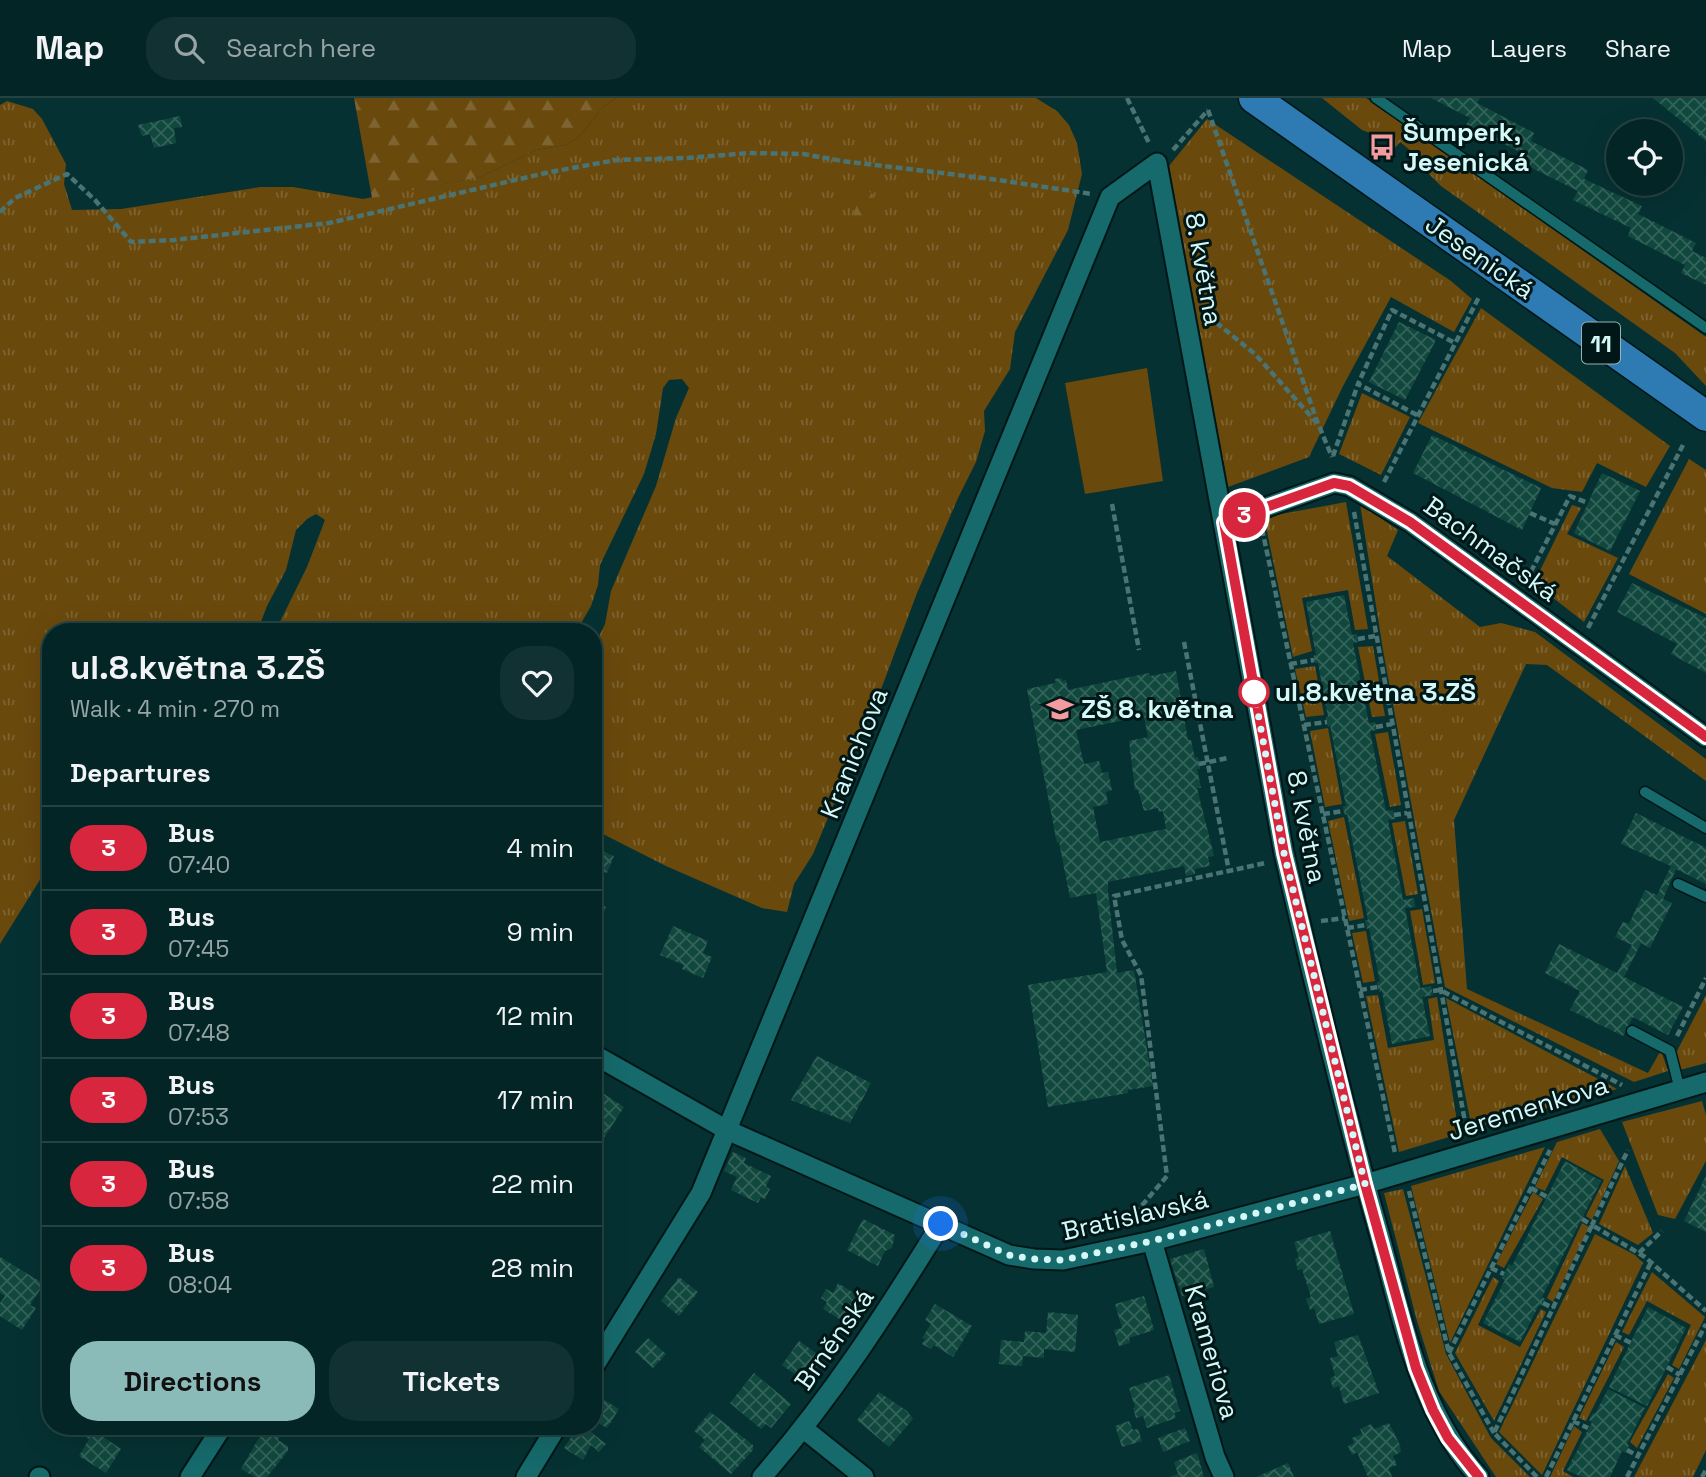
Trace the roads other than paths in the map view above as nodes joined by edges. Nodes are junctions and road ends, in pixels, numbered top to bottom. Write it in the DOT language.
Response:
graph roads {
  1 [pos="1254,98"];
  2 [pos="1376,98"];
  3 [pos="1157,163"];
  4 [pos="1706,328"];
  5 [pos="1706,416"];
  6 [pos="1224,522"];
  7 [pos="1706,737"];
  8 [pos="1644,792"];
  9 [pos="1706,828"];
  10 [pos="1678,884"];
  11 [pos="1706,897"];
  12 [pos="1632,1031"];
  13 [pos="602,1059"];
  14 [pos="1706,1082"];
  15 [pos="1680,1090"];
  16 [pos="727,1130"];
  17 [pos="1365,1184"];
  18 [pos="941,1224"];
  19 [pos="1147,1242"];
  20 [pos="602,1353"];
  21 [pos="804,1429"];
  22 [pos="217,1435"];
  23 [pos="552,1435"];
  24 [pos="190,1477"];
  25 [pos="526,1477"];
  26 [pos="762,1477"];
  27 [pos="864,1477"];
  28 [pos="1224,1477"];
  29 [pos="1479,1477"];
  1 -- 5 [label="main road, Jesenická / 11"];
  2 -- 4 [label="lane"];
  3 -- 6 [label="street, 8. května"];
  3 -- 16 [label="street, Kranichova"];
  6 -- 7 [label="street, Bachmačská"];
  6 -- 17 [label="street, 8. května"];
  8 -- 9 [label="lane"];
  10 -- 11 [label="lane"];
  12 -- 15 [label="lane"];
  13 -- 16 [label="street, Bratislavská"];
  14 -- 15 [label="street, Jeremenkova"];
  15 -- 17 [label="street, Jeremenkova"];
  16 -- 18 [label="street, Bratislavská"];
  16 -- 20 [label="street, Kranichova"];
  17 -- 19 [label="street, Bratislavská"];
  17 -- 29 [label="street, 8. května"];
  18 -- 19 [label="street, Bratislavská"];
  18 -- 21 [label="street, Brněnská"];
  19 -- 28 [label="street, Krameriova"];
  21 -- 26 [label="street, Brněnská"];
  21 -- 27 [label="street"];
  22 -- 24 [label="street"];
  23 -- 25 [label="street"];
}
